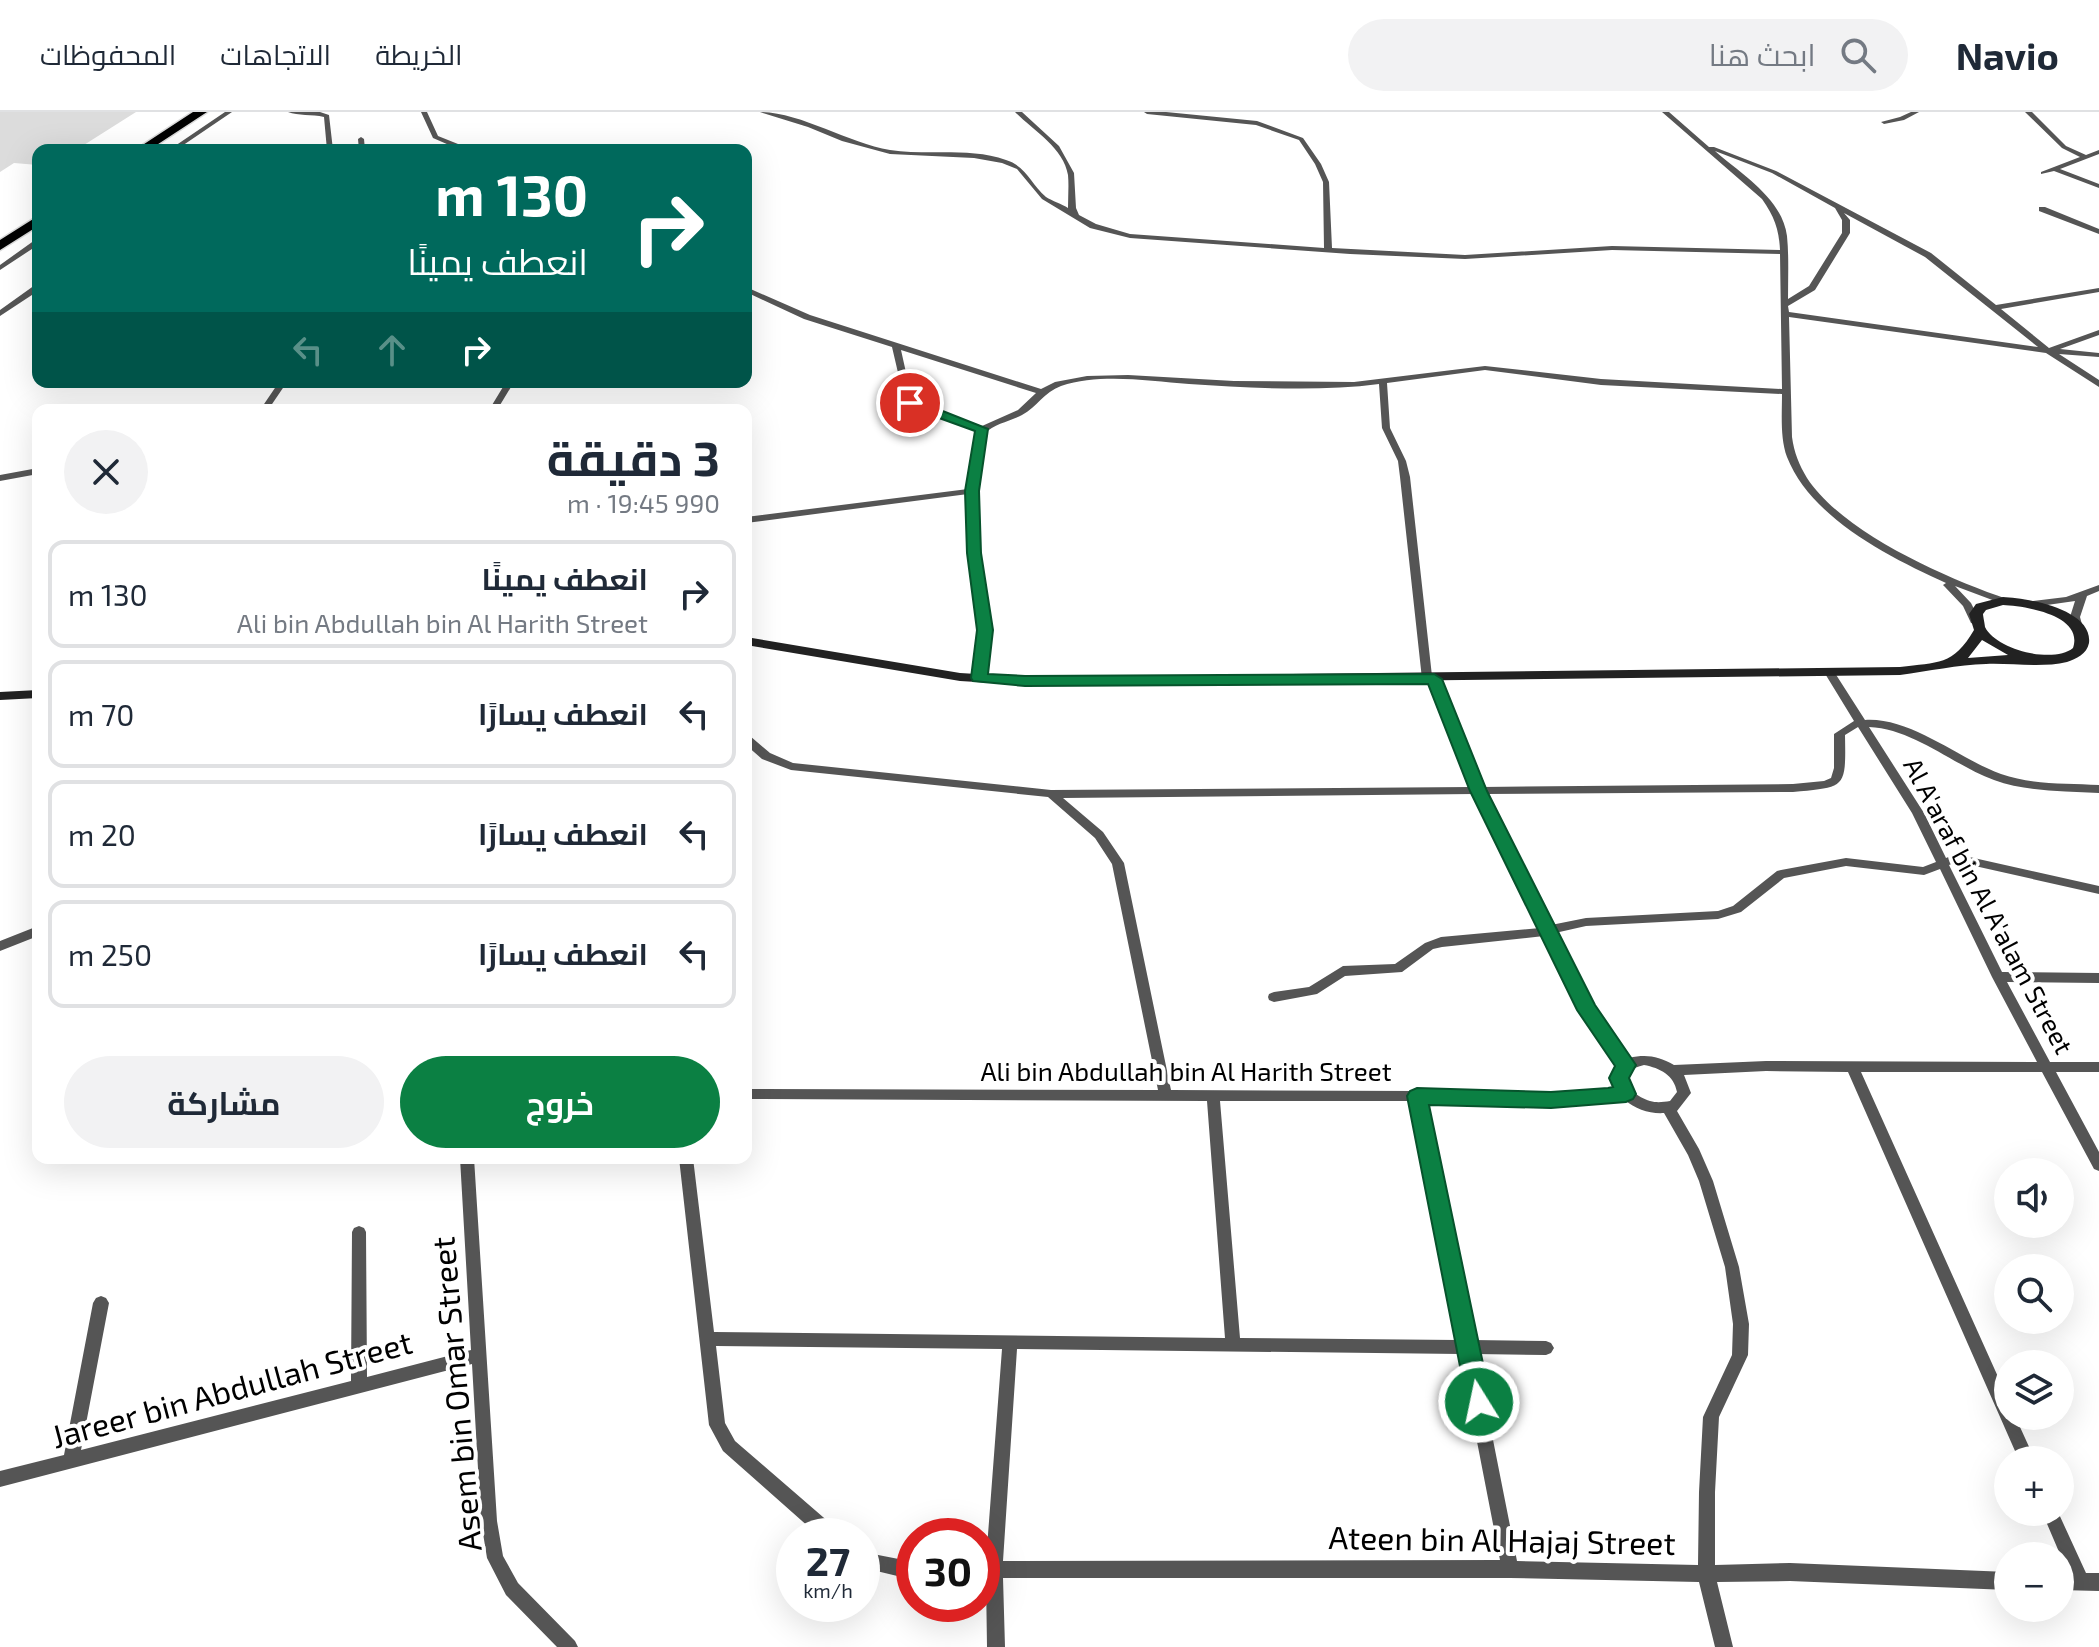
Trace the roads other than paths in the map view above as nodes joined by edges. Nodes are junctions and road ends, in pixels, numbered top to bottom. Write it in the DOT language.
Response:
graph roads {
  1 [pos="201,112"];
  2 [pos="218,112"];
  3 [pos="229,112"];
  4 [pos="291,112"];
  5 [pos="313,112"];
  6 [pos="335,112"];
  7 [pos="424,112"];
  8 [pos="763,112"];
  9 [pos="1018,112"];
  10 [pos="1147,112"];
  11 [pos="1665,112"];
  12 [pos="1916,112"];
  13 [pos="2028,112"];
  14 [pos="326,114"];
  15 [pos="1884,122"];
  16 [pos="361,139"];
  17 [pos="150,144"];
  18 [pos="171,144"];
  19 [pos="181,144"];
  20 [pos="329,144"];
  21 [pos="361,144"];
  22 [pos="451,144"];
  23 [pos="1707,147"];
  24 [pos="2099,152"];
  25 [pos="2085,157"];
  26 [pos="2054,169"];
  27 [pos="2043,173"];
  28 [pos="2099,186"];
  29 [pos="1829,202"];
  30 [pos="2042,209"];
  31 [pos="1075,214"];
  32 [pos="32,224"];
  33 [pos="2099,232"];
  34 [pos="32,237"];
  35 [pos="0,246"];
  36 [pos="32,246"];
  37 [pos="1328,250"];
  38 [pos="24,252"];
  39 [pos="1783,252"];
  40 [pos="32,253"];
  41 [pos="0,259"];
  42 [pos="0,268"];
  43 [pos="2099,290"];
  44 [pos="32,291"];
  45 [pos="752,292"];
  46 [pos="1995,308"];
  47 [pos="1784,309"];
  48 [pos="0,314"];
  49 [pos="2099,332"];
  50 [pos="896,345"];
  51 [pos="2048,351"];
  52 [pos="2099,355"];
  53 [pos="1383,382"];
  54 [pos="2099,384"];
  55 [pos="1042,392"];
  56 [pos="1787,392"];
  57 [pos="982,429"];
  58 [pos="32,472"];
  59 [pos="0,478"];
  60 [pos="972,491"];
  61 [pos="752,519"];
  62 [pos="1943,580"];
  63 [pos="2099,588"];
  64 [pos="2082,596"];
  65 [pos="2003,601"];
  66 [pos="2033,604"];
  67 [pos="1978,626"];
  68 [pos="2079,632"];
  69 [pos="752,642"];
  70 [pos="2047,659"];
  71 [pos="1951,665"];
  72 [pos="1829,672"];
  73 [pos="979,678"];
  74 [pos="1431,679"];
  75 [pos="32,694"];
  76 [pos="0,696"];
  77 [pos="1860,722"];
  78 [pos="752,744"];
  79 [pos="2099,789"];
  80 [pos="1478,791"];
  81 [pos="1051,794"];
  82 [pos="1941,865"];
  83 [pos="2099,890"];
  84 [pos="1550,931"];
  85 [pos="32,933"];
  86 [pos="0,946"];
  87 [pos="1998,977"];
  88 [pos="2099,978"];
  89 [pos="1274,997"];
  90 [pos="1626,1065"];
  91 [pos="1852,1066"];
  92 [pos="2045,1067"];
  93 [pos="2099,1067"];
  94 [pos="1673,1070"];
  95 [pos="752,1094"];
  96 [pos="1626,1094"];
  97 [pos="1166,1096"];
  98 [pos="1213,1096"];
  99 [pos="1417,1096"];
  100 [pos="1668,1108"];
  101 [pos="467,1164"];
  102 [pos="687,1164"];
  103 [pos="2099,1165"];
  104 [pos="359,1232"];
  105 [pos="101,1303"];
  106 [pos="707,1339"];
  107 [pos="1010,1342"];
  108 [pos="1233,1344"];
  109 [pos="1469,1347"];
  110 [pos="1546,1348"];
  111 [pos="479,1355"];
  112 [pos="359,1385"];
  113 [pos="2021,1446"];
  114 [pos="71,1460"];
  115 [pos="0,1479"];
  116 [pos="811,1518"];
  117 [pos="993,1518"];
  118 [pos="2058,1526"];
  119 [pos="1510,1569"];
  120 [pos="1000,1570"];
  121 [pos="1706,1574"];
  122 [pos="1994,1580"];
  123 [pos="2090,1582"];
  124 [pos="993,1622"];
  125 [pos="569,1647"];
  126 [pos="996,1647"];
  127 [pos="1724,1647"];
  1 -- 17 [label="highway"];
  2 -- 18 [label="highway"];
  3 -- 19 [label="street"];
  4 -- 5 [label="street"];
  5 -- 14 [label="street"];
  6 -- 14 [label="street"];
  7 -- 22 [label="street"];
  8 -- 31 [label="street"];
  9 -- 31 [label="street"];
  10 -- 37 [label="street"];
  11 -- 23 [label="street"];
  12 -- 15 [label="street"];
  13 -- 25 [label="street"];
  14 -- 20 [label="street"];
  16 -- 21 [label="street"];
  23 -- 29 [label="street"];
  23 -- 39 [label="street"];
  24 -- 25 [label="street"];
  25 -- 26 [label="street"];
  26 -- 27 [label="street"];
  26 -- 28 [label="street"];
  29 -- 46 [label="street"];
  29 -- 47 [label="street"];
  30 -- 33 [label="street"];
  31 -- 37 [label="street"];
  32 -- 35 [label="highway"];
  34 -- 41 [label="highway"];
  36 -- 38 [label="street"];
  37 -- 39 [label="street"];
  38 -- 40 [label="street"];
  38 -- 42 [label="street"];
  39 -- 47 [label="street"];
  43 -- 46 [label="street"];
  44 -- 48 [label="street"];
  45 -- 50 [label="street"];
  46 -- 51 [label="street"];
  47 -- 51 [label="street"];
  47 -- 56 [label="street"];
  49 -- 51 [label="street"];
  50 -- 55 [label="street"];
  50 -- 57 [label="street"];
  51 -- 52 [label="street"];
  51 -- 54 [label="street"];
  53 -- 55 [label="street"];
  53 -- 56 [label="street"];
  53 -- 74 [label="street"];
  55 -- 57 [label="street"];
  56 -- 62 [label="street"];
  57 -- 60 [label="street"];
  58 -- 59 [label="street"];
  60 -- 61 [label="street"];
  60 -- 73 [label="street"];
  62 -- 65 [label="street"];
  62 -- 67 [label="street"];
  63 -- 64 [label="street"];
  64 -- 66 [label="street"];
  64 -- 68 [label="street"];
  65 -- 66 [label="street"];
  65 -- 67 [label="street"];
  66 -- 68 [label="street"];
  67 -- 70 [label="street"];
  67 -- 71 [label="street"];
  68 -- 70 [label="street"];
  69 -- 73 [label="street"];
  70 -- 71 [label="street"];
  71 -- 72 [label="street"];
  72 -- 74 [label="street"];
  72 -- 77 [label="street, Al A'araf bin Al A'alam Street"];
  73 -- 74 [label="street"];
  74 -- 80 [label="street"];
  75 -- 76 [label="street"];
  77 -- 79 [label="street"];
  77 -- 80 [label="street"];
  77 -- 82 [label="street, Al A'araf bin Al A'alam Street"];
  78 -- 81 [label="street"];
  80 -- 81 [label="street"];
  80 -- 84 [label="street"];
  81 -- 97 [label="street"];
  82 -- 83 [label="street"];
  82 -- 84 [label="street"];
  82 -- 87 [label="street, Al A'araf bin Al A'alam Street"];
  84 -- 89 [label="street"];
  84 -- 90 [label="street"];
  85 -- 86 [label="street"];
  87 -- 88 [label="street"];
  87 -- 92 [label="street, Al A'araf bin Al A'alam Street"];
  90 -- 94 [label="street"];
  90 -- 96 [label="street"];
  91 -- 92 [label="street"];
  91 -- 94 [label="street"];
  91 -- 113 [label="street"];
  92 -- 93 [label="street"];
  92 -- 103 [label="street, Al A'araf bin Al A'alam Street"];
  94 -- 100 [label="street"];
  95 -- 97 [label="street, Ali bin Abdullah bin Al Harith Street"];
  96 -- 99 [label="street, Ali bin Abdullah bin Al Harith Street"];
  96 -- 100 [label="street"];
  97 -- 98 [label="street, Ali bin Abdullah bin Al Harith Street"];
  98 -- 99 [label="street, Ali bin Abdullah bin Al Harith Street"];
  98 -- 108 [label="street"];
  99 -- 109 [label="street"];
  100 -- 121 [label="street"];
  101 -- 111 [label="street, Asem bin Omar Street"];
  102 -- 106 [label="street"];
  104 -- 112 [label="street"];
  105 -- 114 [label="street"];
  106 -- 107 [label="street"];
  106 -- 116 [label="street"];
  107 -- 108 [label="street"];
  107 -- 117 [label="street"];
  108 -- 109 [label="street"];
  109 -- 110 [label="street"];
  109 -- 119 [label="street"];
  111 -- 112 [label="street, Jareer bin Abdullah Street"];
  111 -- 125 [label="street, Asem bin Omar Street"];
  112 -- 114 [label="street, Jareer bin Abdullah Street"];
  114 -- 115 [label="street, Jareer bin Abdullah Street"];
  118 -- 123 [label="street"];
  119 -- 120 [label="street, Ateen bin Al Hajaj Street"];
  119 -- 121 [label="street, Ateen bin Al Hajaj Street"];
  121 -- 122 [label="street, Ateen bin Al Hajaj Street"];
  121 -- 127 [label="street"];
  124 -- 126 [label="street"];
}
